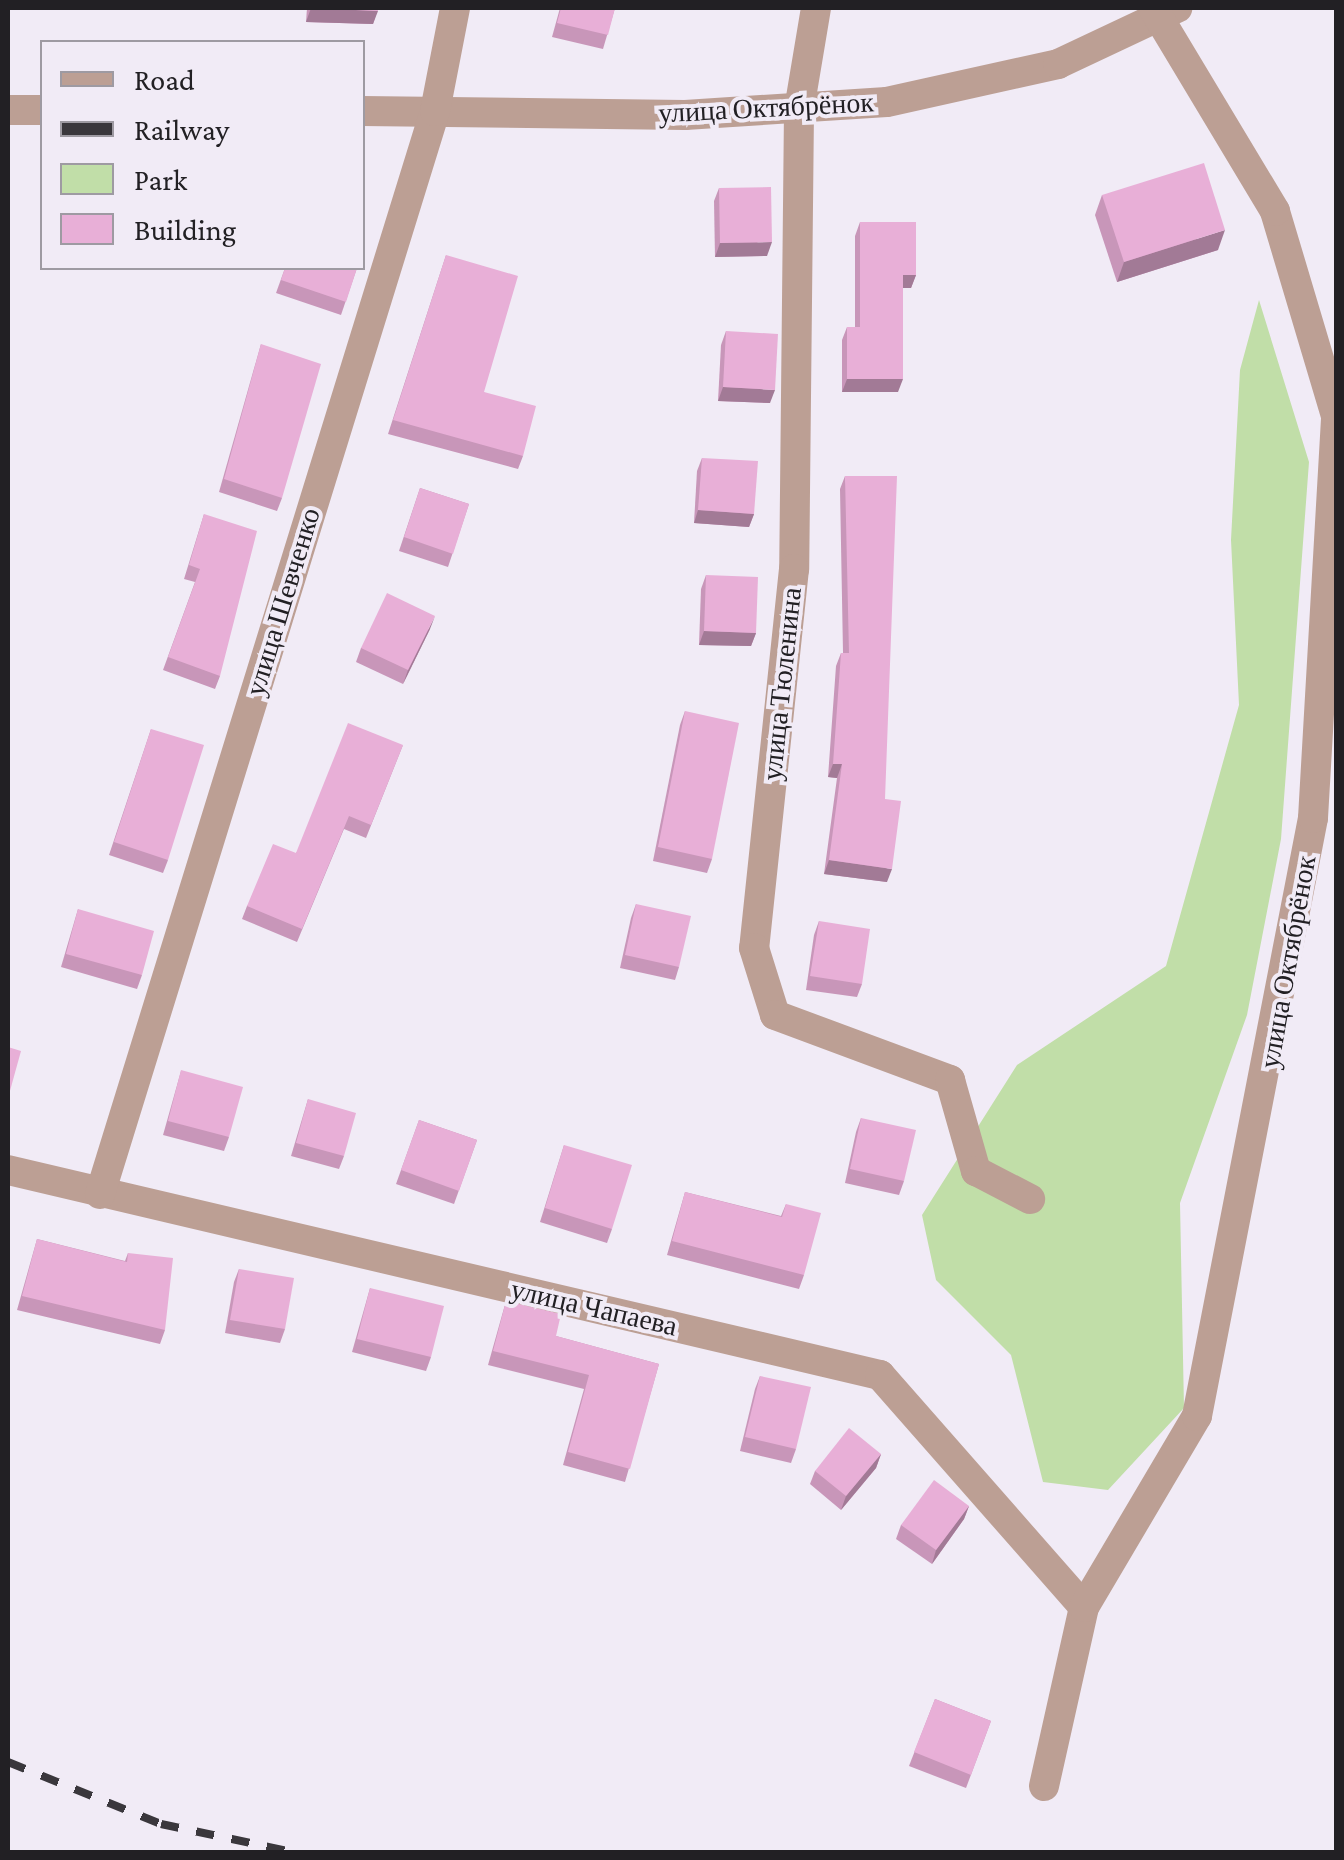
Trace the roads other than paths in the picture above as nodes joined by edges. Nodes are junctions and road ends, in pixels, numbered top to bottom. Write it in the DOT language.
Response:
graph roads {
  1 [pos="455,8"];
  2 [pos="816,8"];
  3 [pos="1162,12"];
  4 [pos="8,110"];
  5 [pos="40,110"];
  6 [pos="799,110"];
  7 [pos="365,111"];
  8 [pos="435,111"];
  9 [pos="8,1170"];
  10 [pos="100,1194"];
  11 [pos="1030,1199"];
  12 [pos="1084,1607"];
  13 [pos="1044,1786"];
  1 -- 8 [label="street, улица Шевченко"];
  2 -- 6 [label="street, улица Тюленина"];
  3 -- 6 [label="street, улица Октябрёнок"];
  3 -- 12 [label="street, улица Октябрёнок"];
  4 -- 5 [label="street"];
  6 -- 8 [label="street, улица Октябрёнок"];
  6 -- 11 [label="street, улица Тюленина"];
  7 -- 8 [label="street, улица Октябрёнок"];
  8 -- 10 [label="street, улица Шевченко"];
  9 -- 10 [label="street, улица Чапаева"];
  10 -- 12 [label="street, улица Чапаева"];
  12 -- 13 [label="street, улица Октябрёнок"];
}
